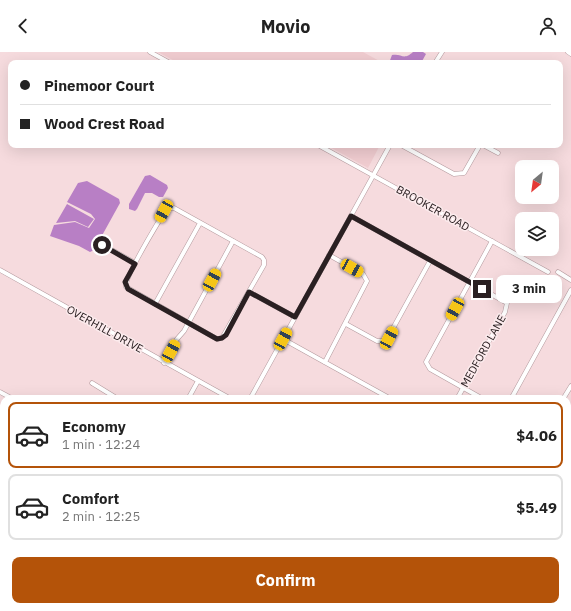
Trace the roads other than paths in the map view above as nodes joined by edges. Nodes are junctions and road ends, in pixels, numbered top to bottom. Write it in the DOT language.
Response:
graph roads {
  1 [pos="150,52"];
  2 [pos="568,52"];
  3 [pos="571,54"];
  4 [pos="165,60"];
  5 [pos="324,148"];
  6 [pos="388,148"];
  7 [pos="406,148"];
  8 [pos="478,148"];
  9 [pos="489,148"];
  10 [pos="498,153"];
  11 [pos="373,175"];
  12 [pos="351,216"];
  13 [pos="200,223"];
  14 [pos="234,241"];
  15 [pos="492,241"];
  16 [pos="102,245"];
  17 [pos="329,255"];
  18 [pos="430,261"];
  19 [pos="135,264"];
  20 [pos="0,270"];
  21 [pos="548,272"];
  22 [pos="558,272"];
  23 [pos="571,280"];
  24 [pos="470,282"];
  25 [pos="571,290"];
  26 [pos="249,292"];
  27 [pos="155,304"];
  28 [pos="295,317"];
  29 [pos="188,323"];
  30 [pos="346,324"];
  31 [pos="283,339"];
  32 [pos="164,362"];
  33 [pos="325,362"];
  34 [pos="198,381"];
  35 [pos="92,383"];
  36 [pos="571,386"];
  37 [pos="464,388"];
  38 [pos="112,395"];
  39 [pos="190,395"];
  40 [pos="224,395"];
  41 [pos="252,395"];
  42 [pos="384,395"];
  43 [pos="460,395"];
  44 [pos="476,395"];
  45 [pos="513,395"];
  46 [pos="565,395"];
  1 -- 4 [label="street"];
  2 -- 3 [label="street"];
  5 -- 11 [label="street, BROOKER ROAD"];
  6 -- 11 [label="street"];
  7 -- 8 [label="street"];
  9 -- 10 [label="street"];
  11 -- 12 [label="street"];
  11 -- 15 [label="street, BROOKER ROAD"];
  12 -- 17 [label="street"];
  12 -- 18 [label="street"];
  13 -- 14 [label="street"];
  13 -- 19 [label="street"];
  13 -- 27 [label="street"];
  14 -- 26 [label="street"];
  14 -- 29 [label="street"];
  15 -- 21 [label="street, BROOKER ROAD"];
  15 -- 24 [label="street"];
  16 -- 19 [label="street"];
  17 -- 28 [label="street"];
  17 -- 30 [label="street"];
  18 -- 24 [label="street"];
  18 -- 30 [label="street"];
  19 -- 27 [label="street"];
  20 -- 32 [label="street, OVERHILL DRIVE"];
  22 -- 23 [label="street"];
  24 -- 37 [label="street, MEDFORD LANE"];
  24 -- 37 [label="street"];
  25 -- 45 [label="street"];
  26 -- 28 [label="street"];
  26 -- 29 [label="street"];
  27 -- 29 [label="street"];
  28 -- 31 [label="street"];
  29 -- 32 [label="street"];
  30 -- 33 [label="street"];
  31 -- 33 [label="street"];
  31 -- 41 [label="street"];
  32 -- 34 [label="street, OVERHILL DRIVE"];
  33 -- 42 [label="street"];
  34 -- 39 [label="street"];
  34 -- 40 [label="street, OVERHILL DRIVE"];
  35 -- 38 [label="street"];
  36 -- 46 [label="street"];
  37 -- 43 [label="street, MEDFORD LANE"];
  37 -- 44 [label="street"];
}
